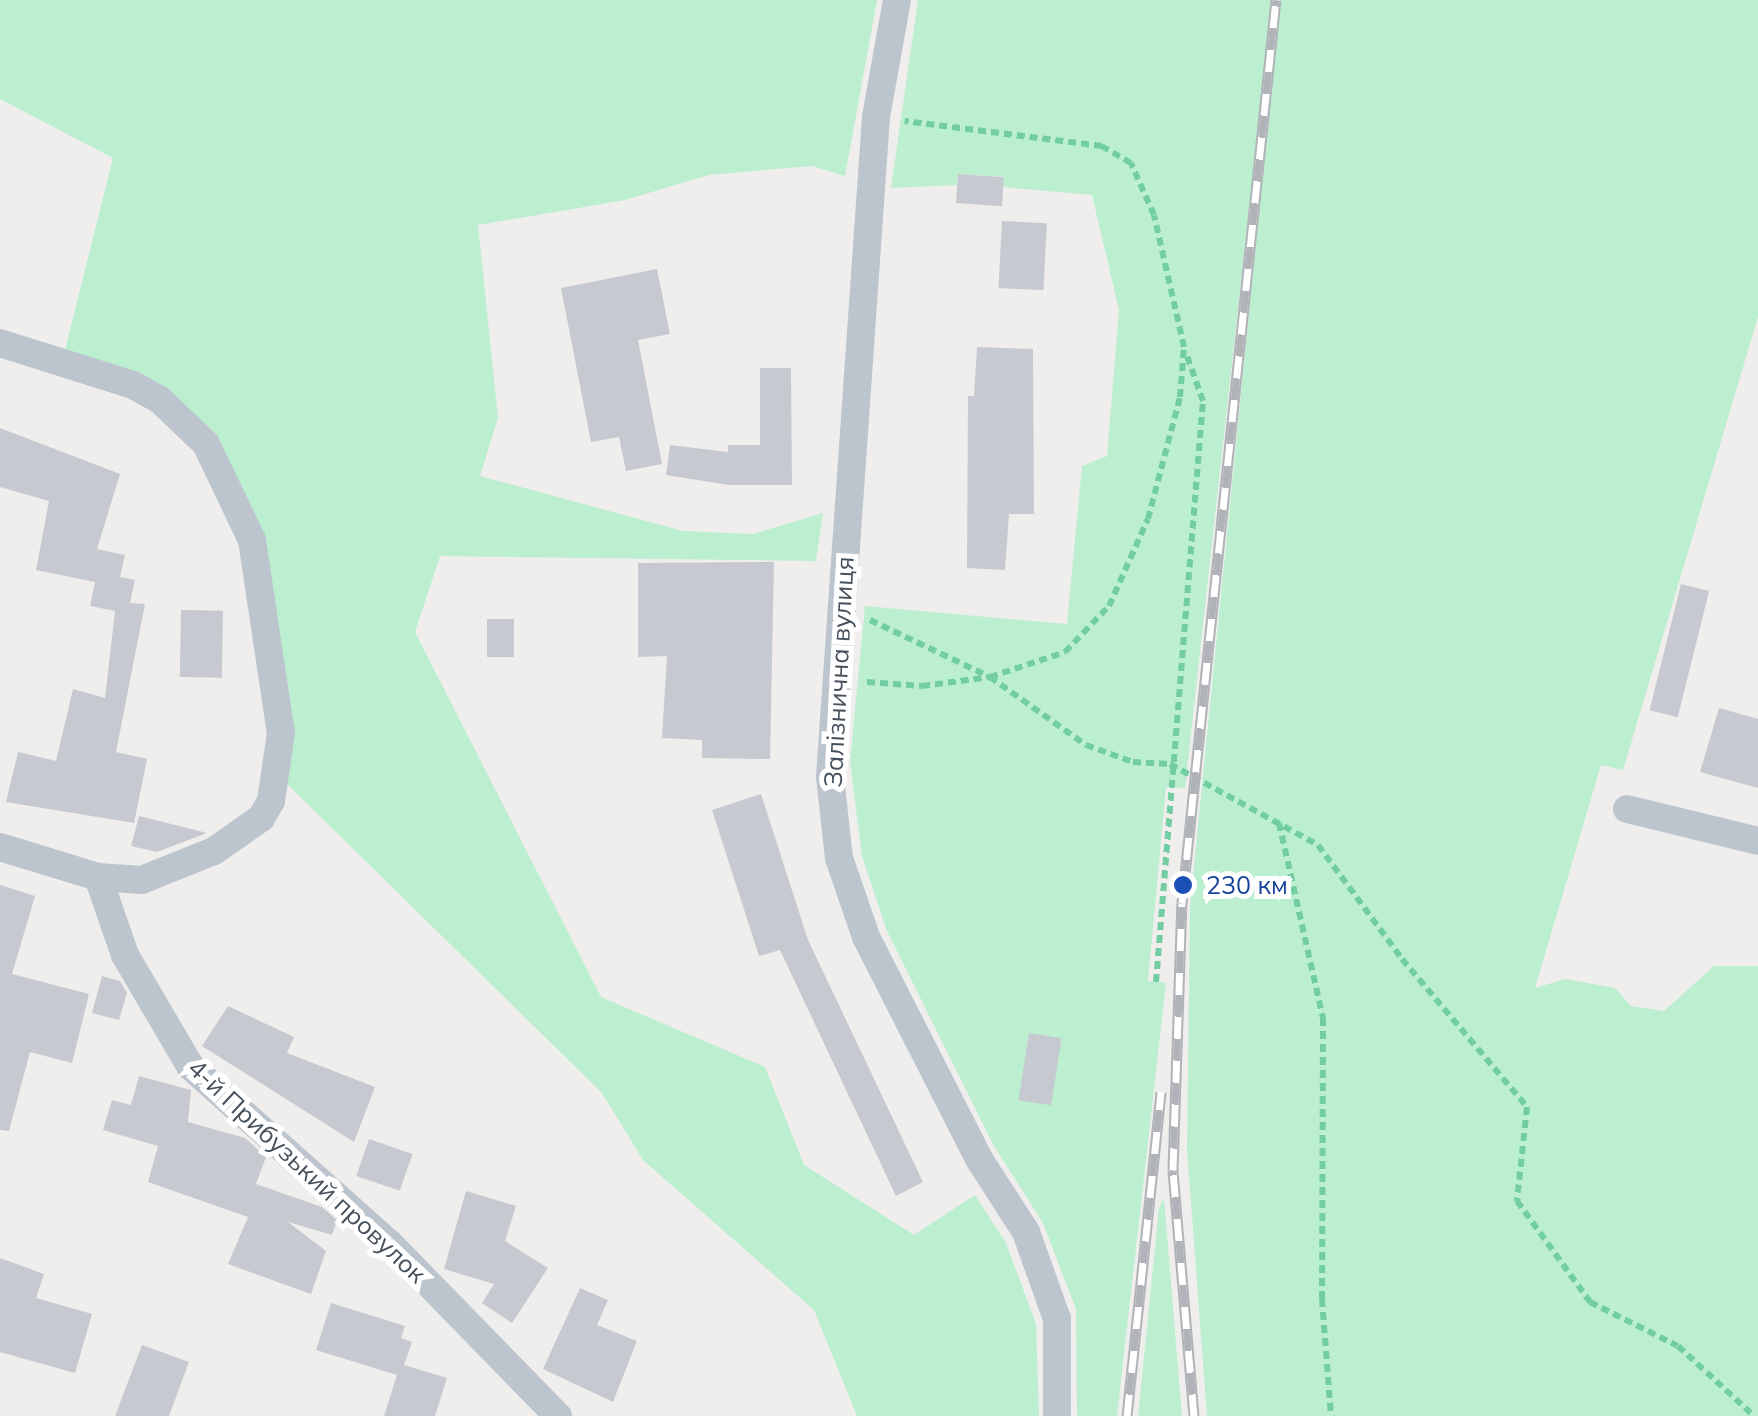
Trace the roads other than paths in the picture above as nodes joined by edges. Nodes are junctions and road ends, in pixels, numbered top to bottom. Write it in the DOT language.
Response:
graph roads {
  1 [pos="897,0"];
  2 [pos="0,343"];
  3 [pos="1627,809"];
  4 [pos="1758,841"];
  5 [pos="0,847"];
  6 [pos="98,877"];
  7 [pos="558,1416"];
  8 [pos="1057,1416"];
  1 -- 8 [label="street, Залізнична вулиця"];
  2 -- 6 [label="street"];
  3 -- 4 [label="street"];
  5 -- 6 [label="street"];
  6 -- 7 [label="street, 4-й Прибузький провулок"];
}
